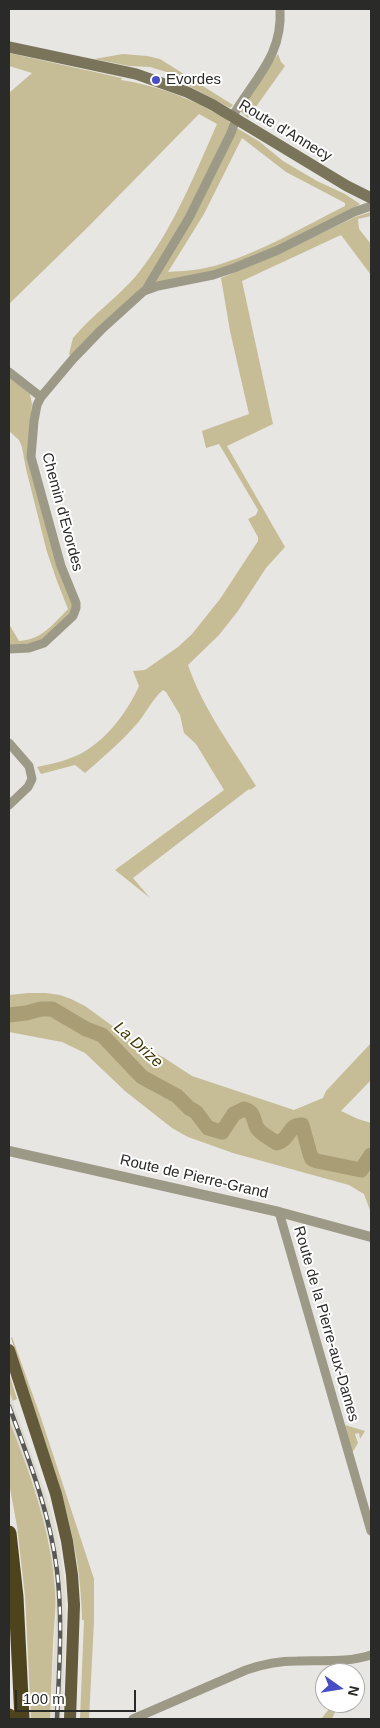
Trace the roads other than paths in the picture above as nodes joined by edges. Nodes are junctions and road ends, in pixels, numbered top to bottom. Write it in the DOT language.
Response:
graph roads {
  1 [pos="280,9"];
  2 [pos="9,47"];
  3 [pos="234,118"];
  4 [pos="371,198"];
  5 [pos="371,206"];
  6 [pos="144,291"];
  7 [pos="9,372"];
  8 [pos="41,398"];
  9 [pos="9,648"];
  10 [pos="9,743"];
  11 [pos="9,805"];
  12 [pos="9,1151"];
  13 [pos="279,1212"];
  14 [pos="371,1237"];
  15 [pos="9,1350"];
  16 [pos="371,1531"];
  17 [pos="9,1533"];
  18 [pos="371,1655"];
  19 [pos="22,1719"];
  20 [pos="70,1719"];
  21 [pos="133,1719"];
  1 -- 3 [label="street, Chemin d'Evordes"];
  2 -- 3 [label="main road, Route d'Annecy"];
  3 -- 4 [label="main road, Route d'Annecy"];
  3 -- 6 [label="street, Chemin d'Evordes"];
  5 -- 6 [label="street, Chemin d'Evordes"];
  6 -- 8 [label="street, Chemin d'Evordes"];
  7 -- 8 [label="street"];
  8 -- 9 [label="street, Chemin d'Evordes"];
  10 -- 11 [label="street"];
  12 -- 13 [label="street, Route de Pierre-Grand"];
  13 -- 14 [label="street, Route de Pierre-Grand"];
  13 -- 16 [label="street, Route de la Pierre-aux-Dames"];
  15 -- 20 [label="main road"];
  17 -- 19 [label="highway"];
  18 -- 21 [label="street"];
}
